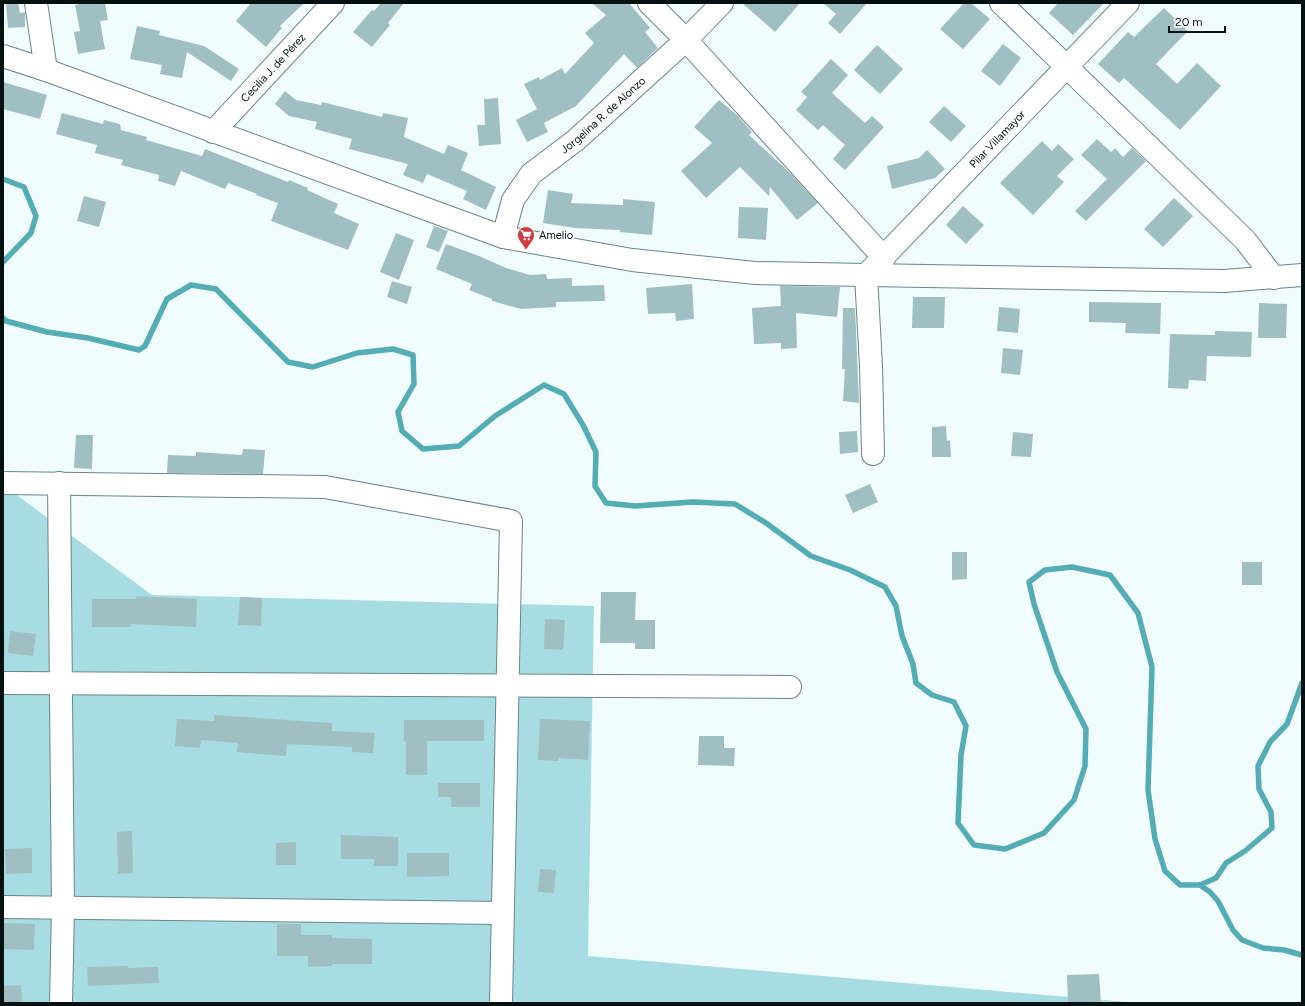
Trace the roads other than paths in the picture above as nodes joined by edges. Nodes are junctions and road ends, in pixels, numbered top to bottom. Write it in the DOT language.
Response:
graph roads {
  1 [pos="36,3"];
  2 [pos="334,3"];
  3 [pos="649,3"];
  4 [pos="722,3"];
  5 [pos="1000,3"];
  6 [pos="1128,3"];
  7 [pos="686,40"];
  8 [pos="3,56"];
  9 [pos="1067,68"];
  10 [pos="46,70"];
  11 [pos="213,132"];
  12 [pos="503,238"];
  13 [pos="884,258"];
  14 [pos="866,275"];
  15 [pos="1302,275"];
  16 [pos="1274,278"];
  17 [pos="873,454"];
  18 [pos="3,483"];
  19 [pos="59,483"];
  20 [pos="3,683"];
  21 [pos="62,683"];
  22 [pos="507,686"];
  23 [pos="790,687"];
  24 [pos="3,907"];
  25 [pos="63,908"];
  26 [pos="502,913"];
  27 [pos="61,1003"];
  28 [pos="501,1003"];
  1 -- 10 [label="street"];
  2 -- 11 [label="street, Cecilia J. de Pérez"];
  3 -- 7 [label="street"];
  4 -- 7 [label="street, Jorgelina R. de Alonzo"];
  5 -- 9 [label="street"];
  6 -- 9 [label="street, Pilar Villamayor"];
  7 -- 12 [label="street, Jorgelina R. de Alonzo"];
  7 -- 13 [label="street"];
  8 -- 10 [label="street"];
  9 -- 13 [label="street, Pilar Villamayor"];
  9 -- 16 [label="street"];
  10 -- 11 [label="street"];
  11 -- 12 [label="street"];
  12 -- 14 [label="street"];
  13 -- 14 [label="street, Pilar Villamayor"];
  14 -- 16 [label="street"];
  14 -- 17 [label="street"];
  15 -- 16 [label="street"];
  18 -- 19 [label="street"];
  19 -- 21 [label="street"];
  19 -- 22 [label="street"];
  20 -- 21 [label="street"];
  21 -- 22 [label="street"];
  21 -- 25 [label="street"];
  22 -- 23 [label="street"];
  22 -- 26 [label="street"];
  24 -- 25 [label="street"];
  25 -- 26 [label="street"];
  25 -- 27 [label="street"];
  26 -- 28 [label="street"];
}
